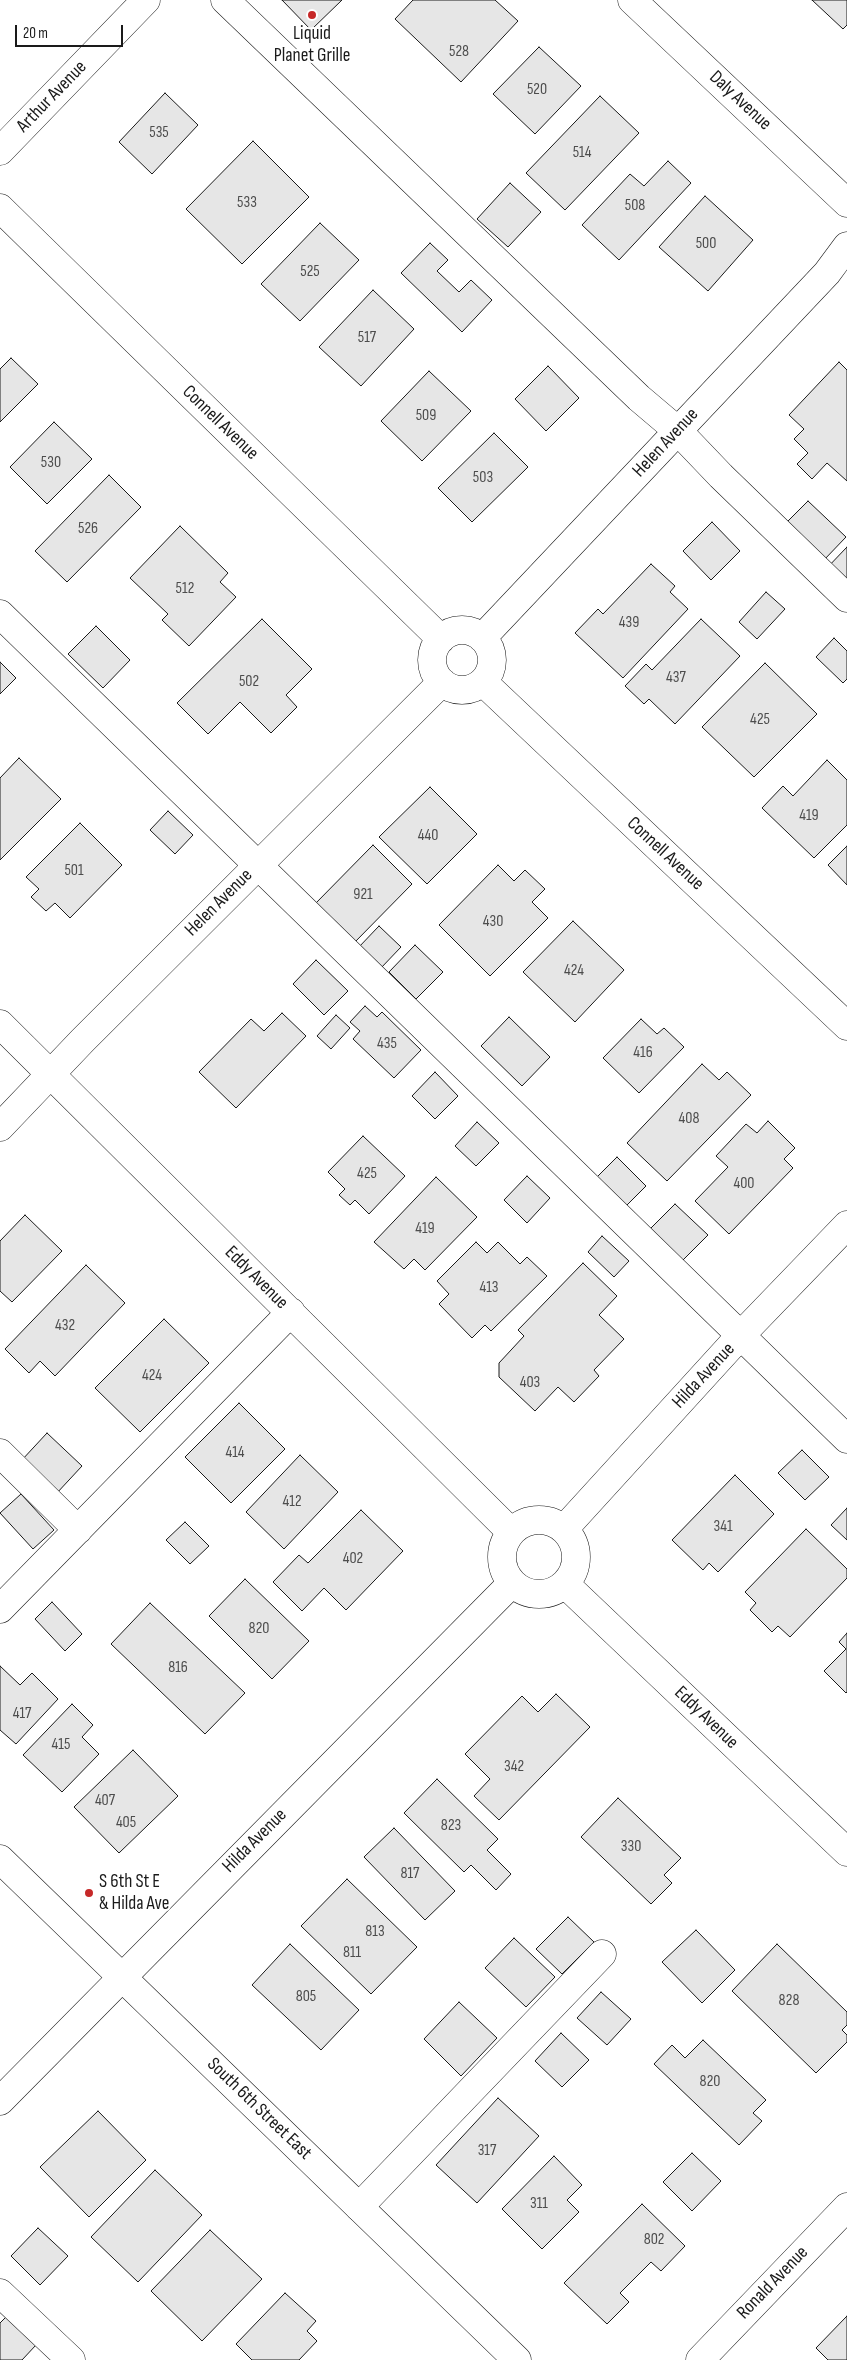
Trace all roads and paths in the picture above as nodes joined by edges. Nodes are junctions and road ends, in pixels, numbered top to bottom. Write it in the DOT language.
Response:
graph roads {
  1 [pos="146,0"];
  2 [pos="225,0"];
  3 [pos="632,0"];
  4 [pos="0,151"];
  5 [pos="847,202"];
  6 [pos="0,208"];
  7 [pos="847,246"];
  8 [pos="678,431"];
  9 [pos="847,598"];
  10 [pos="0,614"];
  11 [pos="482,638"];
  12 [pos="441,639"];
  13 [pos="442,682"];
  14 [pos="483,682"];
  15 [pos="258,865"];
  16 [pos="0,1024"];
  17 [pos="847,1026"];
  18 [pos="50,1075"];
  19 [pos="0,1127"];
  20 [pos="847,1225"];
  21 [pos="291,1312"];
  22 [pos="740,1336"];
  23 [pos="847,1439"];
  24 [pos="0,1453"];
  25 [pos="564,1529"];
  26 [pos="78,1530"];
  27 [pos="511,1532"];
  28 [pos="512,1583"];
  29 [pos="565,1584"];
  30 [pos="0,1610"];
  31 [pos="847,1852"];
  32 [pos="0,1859"];
  33 [pos="602,1954"];
  34 [pos="122,1977"];
  35 [pos="0,2101"];
  36 [pos="359,2207"];
  37 [pos="847,2207"];
  38 [pos="0,2292"];
  39 [pos="71,2360"];
  40 [pos="517,2360"];
  41 [pos="700,2360"];
  1 -- 4 [label="main road, Arthur Avenue"];
  2 -- 8 [label="main road"];
  3 -- 5 [label="main road, Daly Avenue"];
  6 -- 12 [label="main road, Connell Avenue"];
  7 -- 8 [label="main road, Helen Avenue"];
  8 -- 9 [label="main road"];
  8 -- 11 [label="main road, Helen Avenue"];
  10 -- 15 [label="main road"];
  11 -- 12 [label="main road"];
  11 -- 14 [label="main road"];
  12 -- 13 [label="main road"];
  13 -- 14 [label="main road"];
  13 -- 15 [label="main road, Helen Avenue"];
  14 -- 17 [label="main road, Connell Avenue"];
  15 -- 18 [label="main road, Helen Avenue"];
  15 -- 22 [label="main road"];
  16 -- 18 [label="main road, Eddy Avenue"];
  18 -- 19 [label="main road, Helen Avenue"];
  18 -- 21 [label="main road, Eddy Avenue"];
  20 -- 22 [label="main road, Hilda Avenue"];
  21 -- 26 [label="main road"];
  21 -- 27 [label="main road, Eddy Avenue"];
  22 -- 23 [label="main road"];
  22 -- 25 [label="main road, Hilda Avenue"];
  24 -- 26 [label="main road"];
  25 -- 27 [label="main road"];
  25 -- 29 [label="main road"];
  26 -- 30 [label="main road"];
  27 -- 28 [label="main road"];
  28 -- 29 [label="main road"];
  28 -- 34 [label="main road, Hilda Avenue"];
  29 -- 31 [label="main road, Eddy Avenue"];
  32 -- 34 [label="main road, South 6th Street East"];
  33 -- 36 [label="main road"];
  34 -- 35 [label="main road, Hilda Avenue"];
  34 -- 36 [label="main road, South 6th Street East"];
  36 -- 40 [label="main road, South 6th Street East"];
  37 -- 41 [label="main road, Ronald Avenue"];
  38 -- 39 [label="main road"];
}
